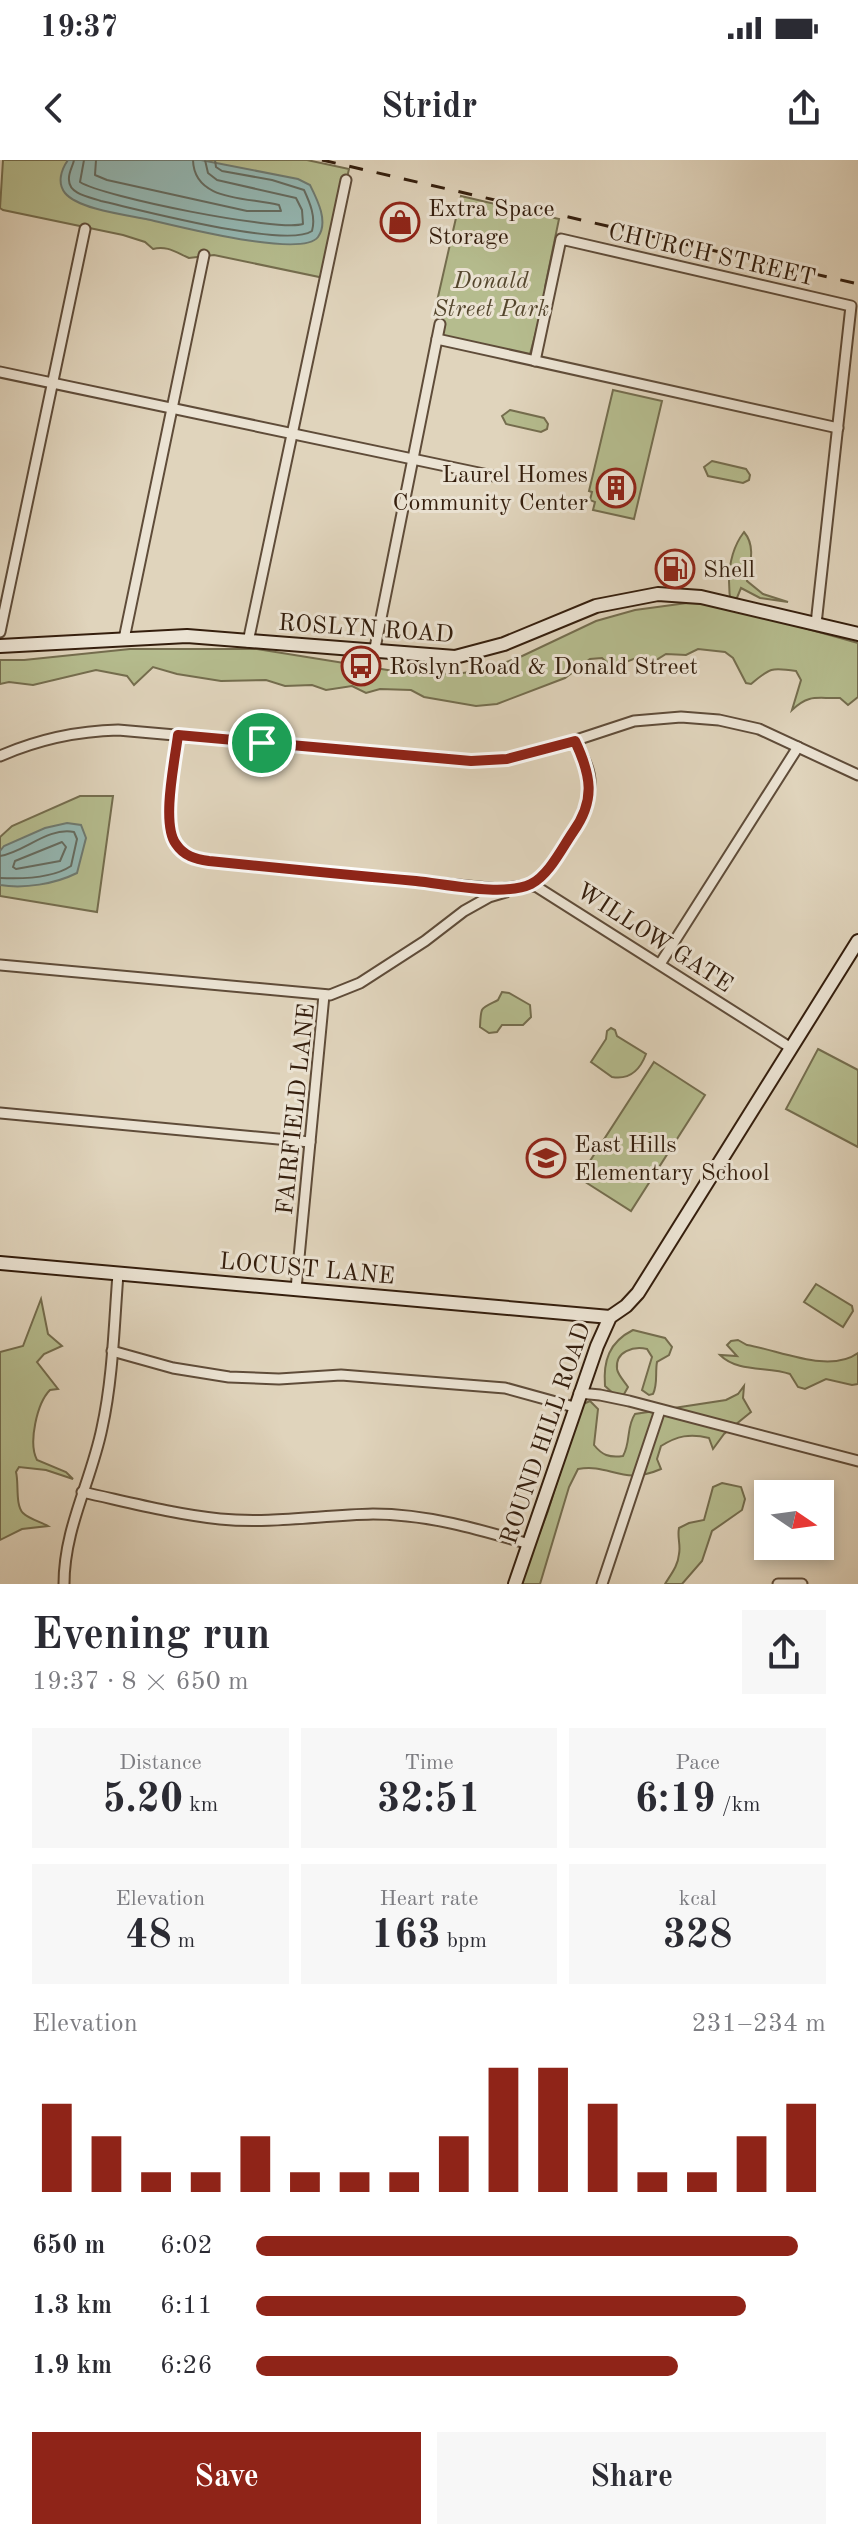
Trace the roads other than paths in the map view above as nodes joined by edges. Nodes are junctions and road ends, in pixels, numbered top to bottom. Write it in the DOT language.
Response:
graph roads {
  1 [pos="346,180"];
  2 [pos="85,229"];
  3 [pos="204,255"];
  4 [pos="440,324"];
  5 [pos="437,339"];
  6 [pos="535,361"];
  7 [pos="0,372"];
  8 [pos="52,383"];
  9 [pos="172,408"];
  10 [pos="838,428"];
  11 [pos="292,434"];
  12 [pos="413,459"];
  13 [pos="498,477"];
  14 [pos="816,624"];
  15 [pos="0,632"];
  16 [pos="858,634"];
  17 [pos="124,639"];
  18 [pos="248,642"];
  19 [pos="0,646"];
  20 [pos="374,653"];
  21 [pos="178,735"];
  22 [pos="575,741"];
  23 [pos="798,747"];
  24 [pos="0,756"];
  25 [pos="858,775"];
  26 [pos="529,885"];
  27 [pos="858,941"];
  28 [pos="660,964"];
  29 [pos="0,965"];
  30 [pos="324,995"];
  31 [pos="791,1048"];
  32 [pos="0,1113"];
  33 [pos="310,1142"];
  34 [pos="0,1263"];
  35 [pos="118,1274"];
  36 [pos="296,1289"];
  37 [pos="610,1317"];
  38 [pos="112,1351"];
  39 [pos="579,1393"];
  40 [pos="574,1407"];
  41 [pos="660,1410"];
  42 [pos="858,1461"];
  43 [pos="82,1492"];
  44 [pos="529,1544"];
  45 [pos="64,1584"];
  46 [pos="515,1584"];
  47 [pos="602,1584"];
  48 [pos="778,1584"];
  49 [pos="802,1584"];
  1 -- 11 [label="street"];
  2 -- 8 [label="street"];
  3 -- 9 [label="street"];
  4 -- 5 [label="street"];
  5 -- 6 [label="street"];
  5 -- 12 [label="street"];
  6 -- 10 [label="street"];
  6 -- 10 [label="street, CHURCH STREET"];
  7 -- 8 [label="street"];
  8 -- 9 [label="street"];
  8 -- 15 [label="street"];
  9 -- 11 [label="street"];
  9 -- 17 [label="street"];
  10 -- 14 [label="street, CHURCH STREET"];
  11 -- 12 [label="street"];
  11 -- 18 [label="street"];
  12 -- 13 [label="street"];
  12 -- 20 [label="street"];
  14 -- 16 [label="street, ROSLYN ROAD"];
  14 -- 20 [label="street, ROSLYN ROAD"];
  17 -- 18 [label="street, ROSLYN ROAD"];
  17 -- 19 [label="street, ROSLYN ROAD"];
  18 -- 20 [label="street, ROSLYN ROAD"];
  21 -- 22 [label="street"];
  21 -- 24 [label="street"];
  21 -- 26 [label="street"];
  22 -- 23 [label="street"];
  22 -- 26 [label="street"];
  23 -- 25 [label="street"];
  23 -- 28 [label="street"];
  26 -- 28 [label="street, WILLOW GATE"];
  26 -- 30 [label="street, FAIRFIELD LANE"];
  27 -- 31 [label="street, ROUND HILL ROAD"];
  28 -- 31 [label="street, WILLOW GATE"];
  29 -- 30 [label="street"];
  30 -- 33 [label="street, FAIRFIELD LANE"];
  31 -- 37 [label="street, ROUND HILL ROAD"];
  32 -- 33 [label="street"];
  33 -- 36 [label="street, FAIRFIELD LANE"];
  34 -- 35 [label="street, LOCUST LANE"];
  35 -- 36 [label="street, LOCUST LANE"];
  35 -- 38 [label="street"];
  36 -- 37 [label="street, LOCUST LANE"];
  37 -- 39 [label="street, ROUND HILL ROAD"];
  38 -- 40 [label="street"];
  38 -- 43 [label="street"];
  39 -- 40 [label="street, ROUND HILL ROAD"];
  39 -- 41 [label="street"];
  40 -- 44 [label="street, ROUND HILL ROAD"];
  41 -- 42 [label="street"];
  41 -- 47 [label="street"];
  43 -- 44 [label="street"];
  43 -- 45 [label="street"];
  44 -- 46 [label="street, ROUND HILL ROAD"];
  48 -- 49 [label="street"];
}
